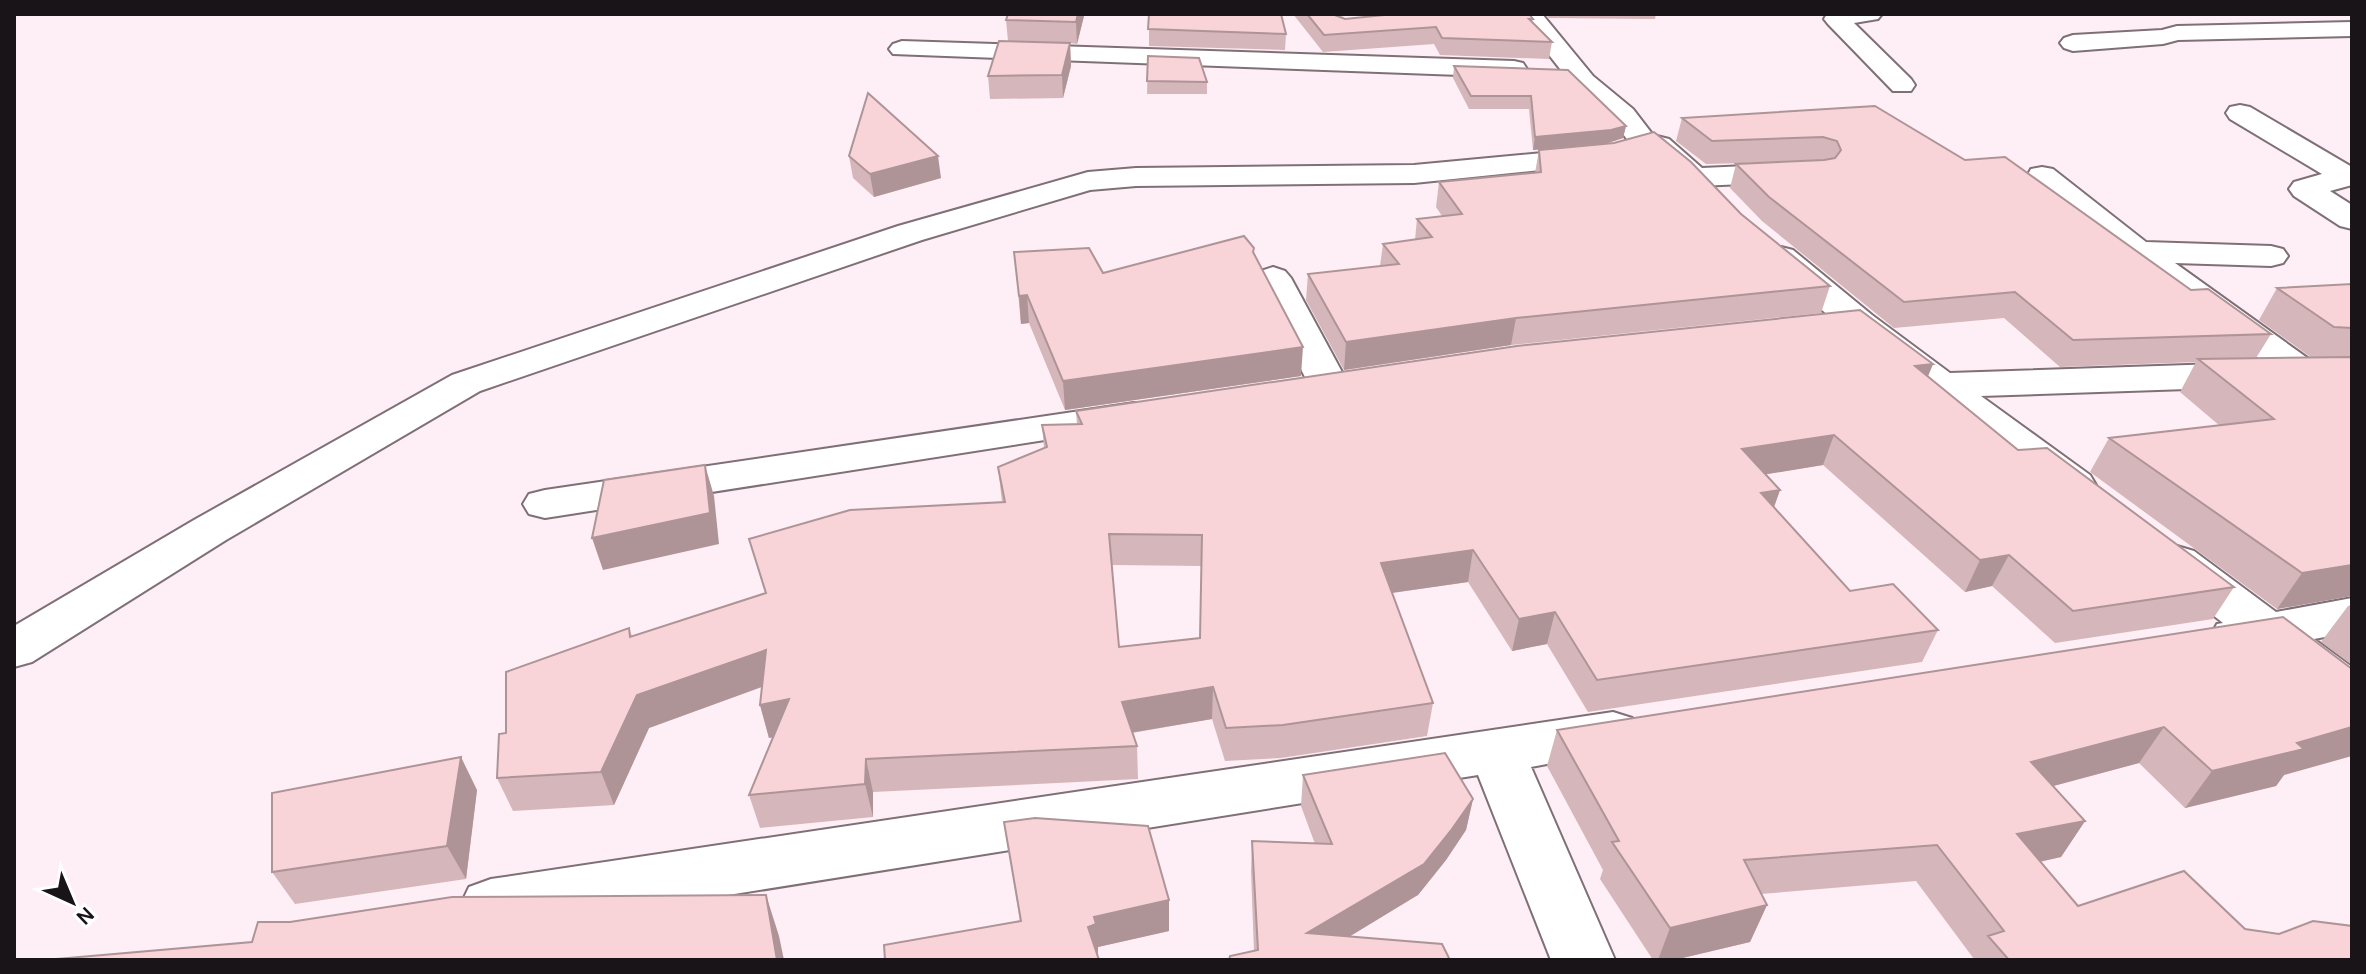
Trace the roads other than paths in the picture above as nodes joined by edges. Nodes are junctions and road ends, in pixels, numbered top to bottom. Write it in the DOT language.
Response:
graph roads {
  1 [pos="1529,14"];
  2 [pos="1870,14"];
  3 [pos="2352,29"];
  4 [pos="2073,43"];
  5 [pos="910,56"];
  6 [pos="1374,69"];
  7 [pos="1454,79"];
  8 [pos="1571,80"];
  9 [pos="1512,81"];
  10 [pos="1902,85"];
  11 [pos="2240,113"];
  12 [pos="1638,135"];
  13 [pos="1816,172"];
  14 [pos="2042,176"];
  15 [pos="1698,177"];
  16 [pos="2352,219"];
  17 [pos="2137,252"];
  18 [pos="2271,256"];
  19 [pos="1273,278"];
  20 [pos="1859,323"];
  21 [pos="1811,328"];
  22 [pos="2303,373"];
  23 [pos="2352,375"];
  24 [pos="1942,385"];
  25 [pos="1329,386"];
  26 [pos="1172,409"];
  27 [pos="545,504"];
  28 [pos="2105,508"];
  29 [pos="2143,537"];
  30 [pos="2352,615"];
  31 [pos="2269,631"];
  32 [pos="2192,643"];
  33 [pos="14,649"];
  34 [pos="2352,695"];
  35 [pos="1666,725"];
  36 [pos="1496,751"];
  37 [pos="449,912"];
  38 [pos="1583,960"];
  1 -- 8 [label="street"];
  2 -- 10 [label="street"];
  3 -- 4 [label="street"];
  5 -- 6 [label="street"];
  6 -- 7 [label="street"];
  6 -- 8 [label="street"];
  8 -- 9 [label="street"];
  8 -- 12 [label="street"];
  11 -- 16 [label="street"];
  12 -- 15 [label="street"];
  12 -- 33 [label="street"];
  13 -- 15 [label="street"];
  14 -- 17 [label="street"];
  15 -- 20 [label="street"];
  17 -- 18 [label="street"];
  17 -- 22 [label="street"];
  19 -- 25 [label="street"];
  20 -- 21 [label="street"];
  20 -- 24 [label="street"];
  22 -- 23 [label="street"];
  22 -- 24 [label="street"];
  24 -- 28 [label="street"];
  26 -- 27 [label="street"];
  29 -- 31 [label="street"];
  30 -- 31 [label="street"];
  31 -- 32 [label="street"];
  31 -- 34 [label="street"];
  35 -- 36 [label="street"];
  36 -- 37 [label="street"];
  36 -- 38 [label="street"];
}
